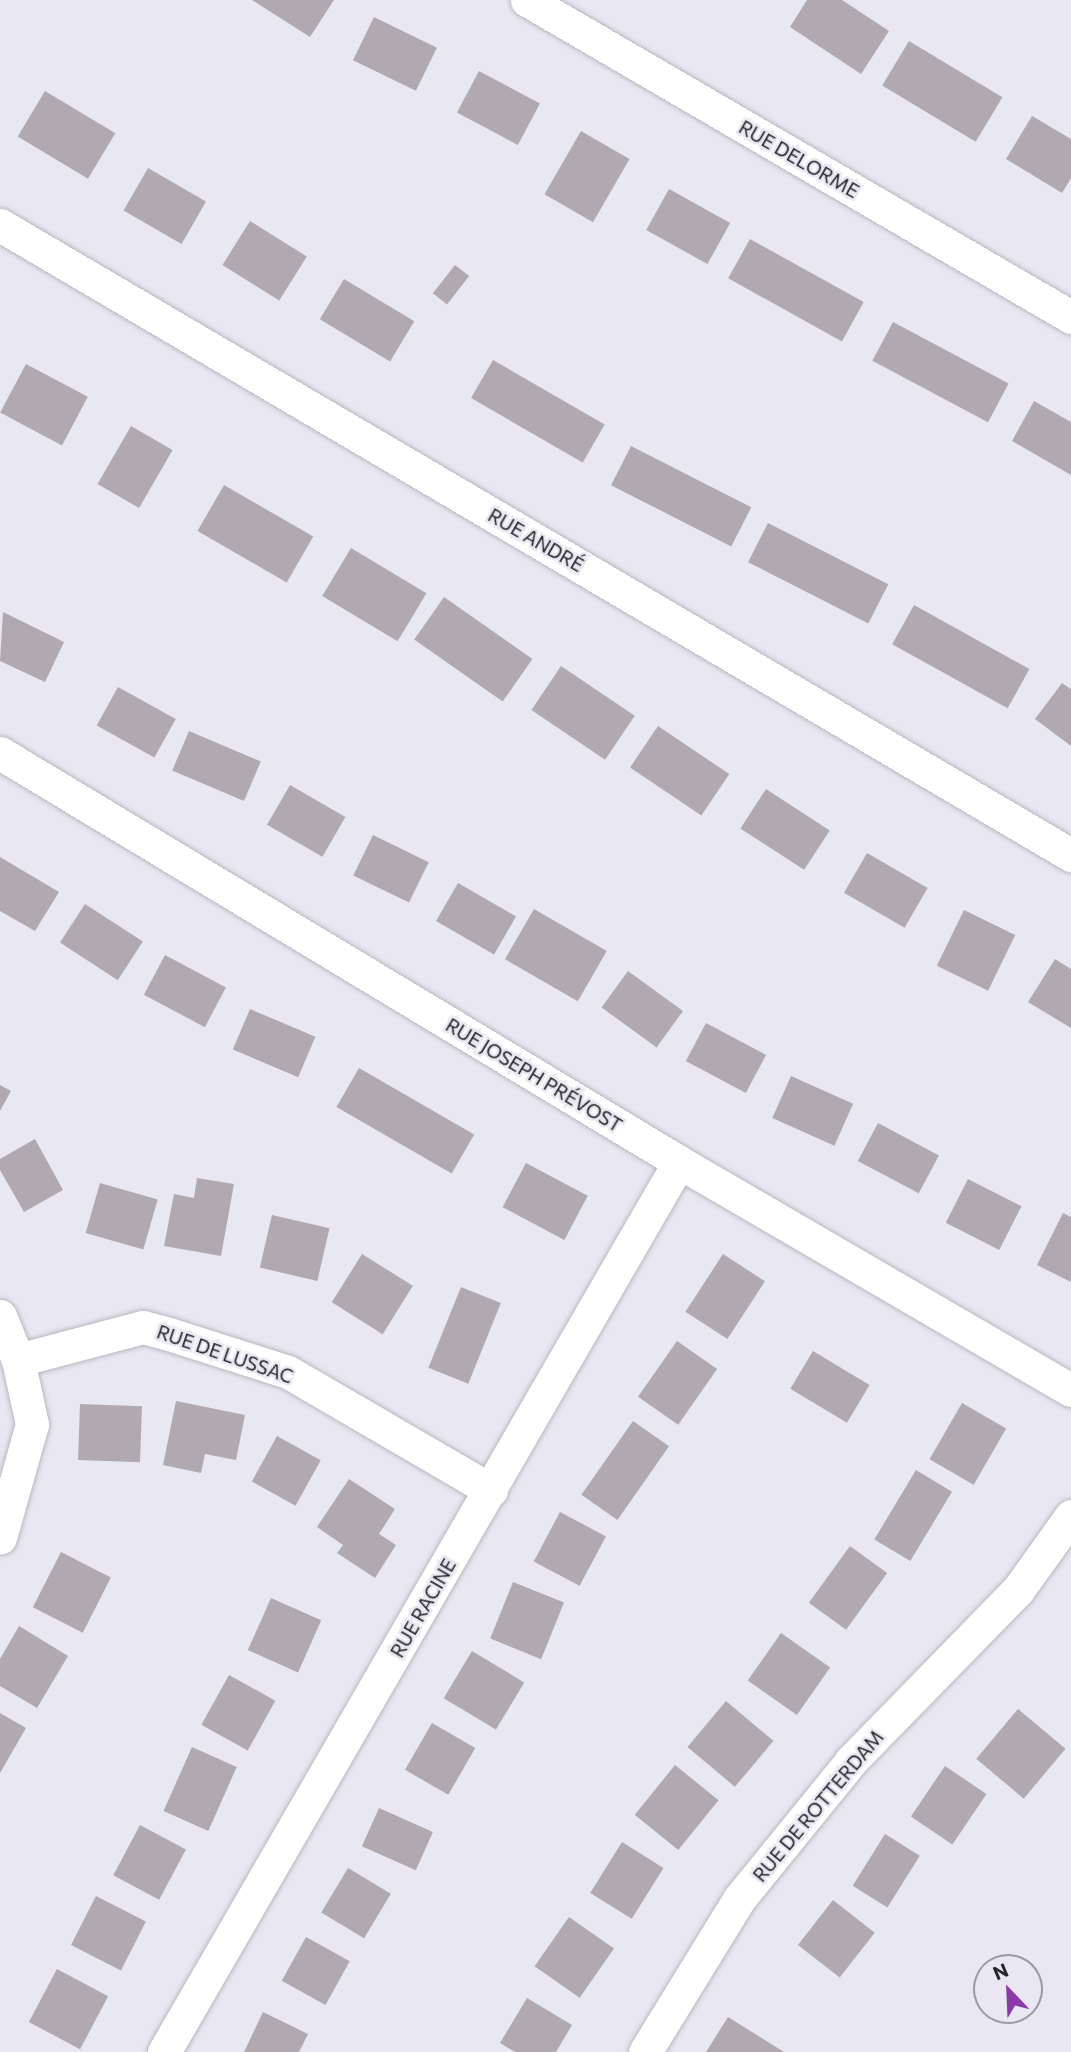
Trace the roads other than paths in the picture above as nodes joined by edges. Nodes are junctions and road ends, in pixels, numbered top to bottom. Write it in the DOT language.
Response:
graph roads {
  1 [pos="527,0"];
  2 [pos="0,225"];
  3 [pos="1071,317"];
  4 [pos="0,753"];
  5 [pos="1071,855"];
  6 [pos="678,1162"];
  7 [pos="0,1316"];
  8 [pos="18,1360"];
  9 [pos="1071,1390"];
  10 [pos="491,1490"];
  11 [pos="1071,1516"];
  12 [pos="0,1538"];
  13 [pos="164,2052"];
  14 [pos="645,2052"];
  1 -- 3 [label="street, RUE DELORME"];
  2 -- 5 [label="street, RUE ANDRÉ"];
  4 -- 6 [label="street, RUE JOSEPH PRÉVOST"];
  6 -- 9 [label="street, RUE JOSEPH PRÉVOST"];
  6 -- 10 [label="street, RUE RACINE"];
  7 -- 8 [label="street"];
  8 -- 10 [label="street, RUE DE LUSSAC"];
  8 -- 12 [label="street"];
  10 -- 13 [label="street, RUE RACINE"];
  11 -- 14 [label="street, RUE DE ROTTERDAM"];
}
